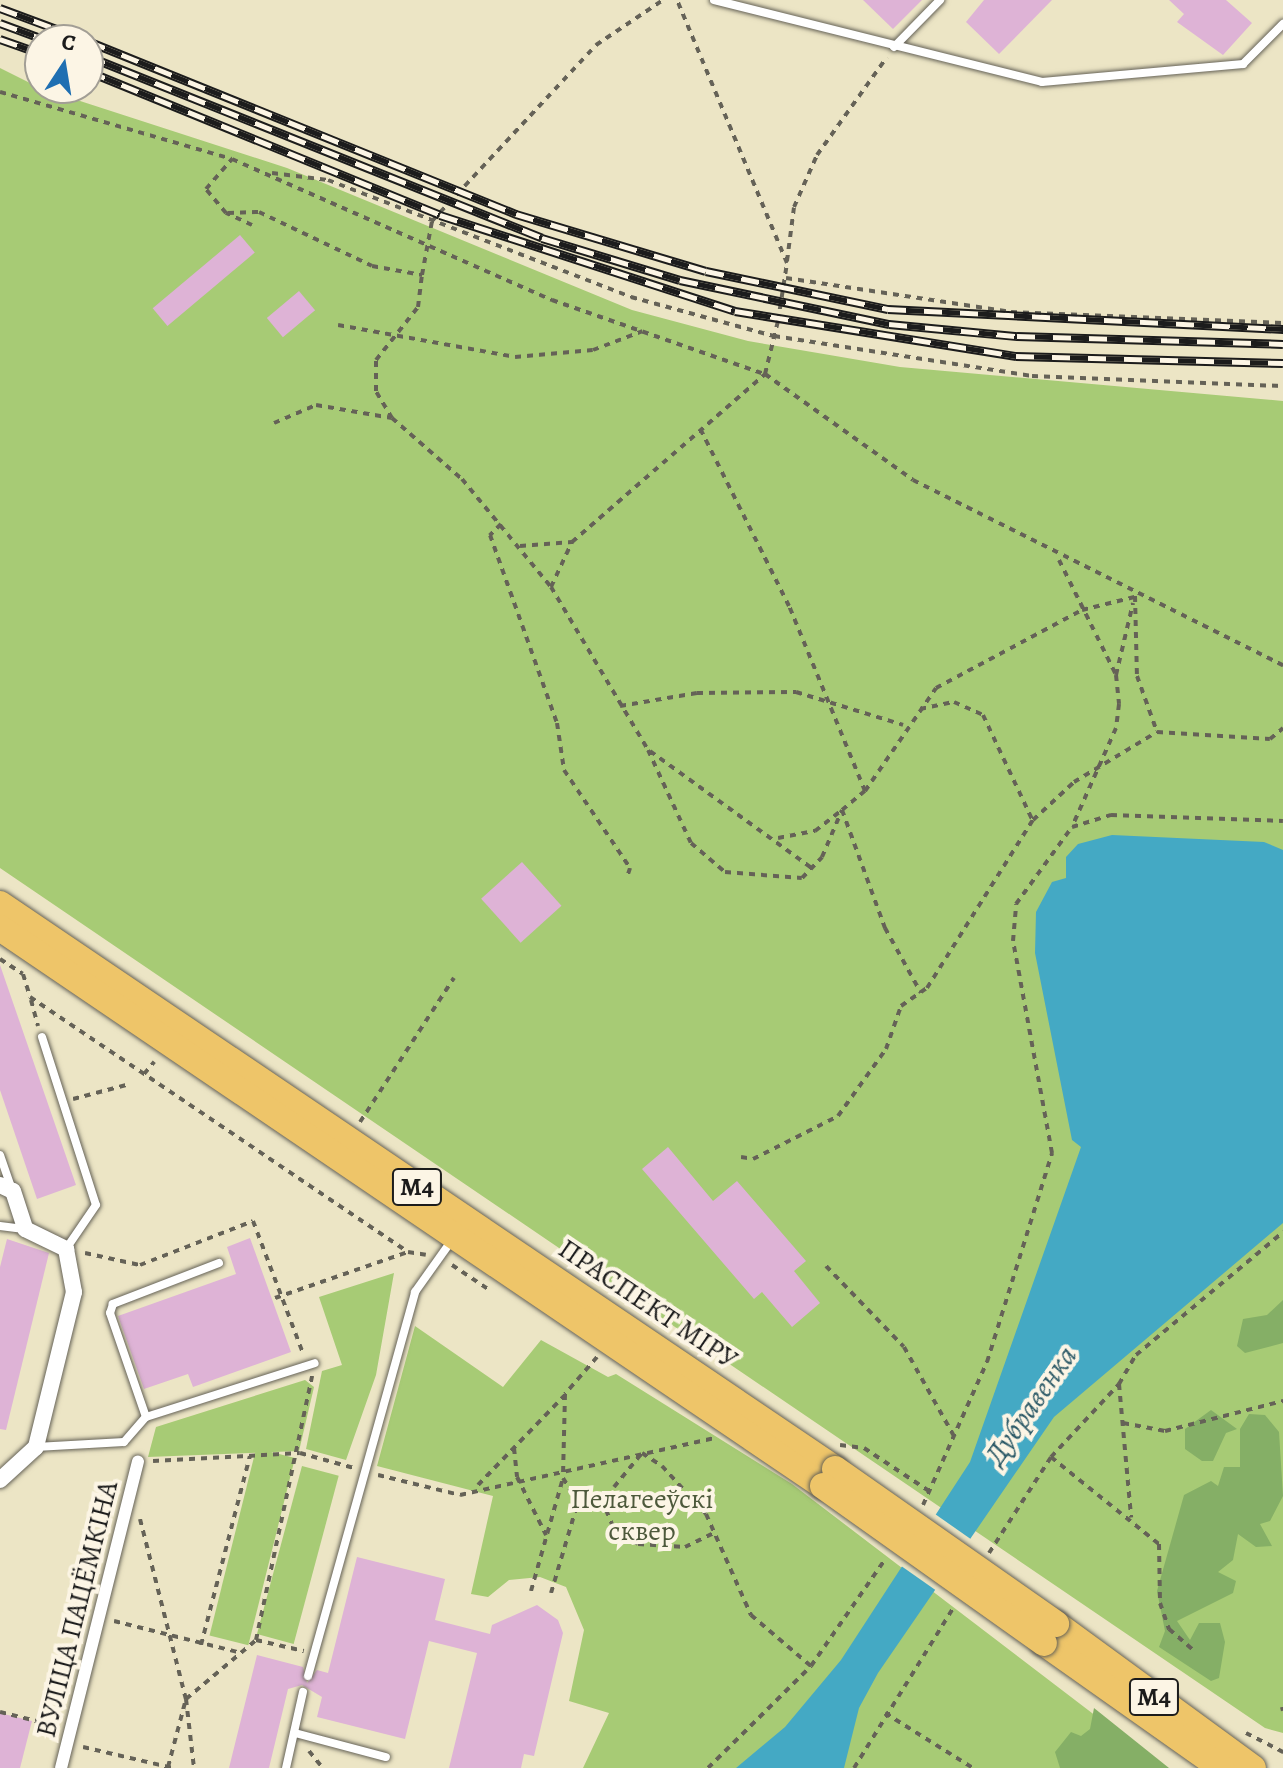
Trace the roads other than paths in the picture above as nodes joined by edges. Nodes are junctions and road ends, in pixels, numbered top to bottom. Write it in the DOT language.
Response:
graph roads {
  1 [pos="714,0"];
  2 [pos="940,0"];
  3 [pos="1283,24"];
  4 [pos="894,47"];
  5 [pos="0,904"];
  6 [pos="0,928"];
  7 [pos="42,1037"];
  8 [pos="0,1155"];
  9 [pos="6,1188"];
  10 [pos="0,1226"];
  11 [pos="25,1229"];
  12 [pos="446,1248"];
  13 [pos="66,1249"];
  14 [pos="219,1263"];
  15 [pos="315,1363"];
  16 [pos="146,1417"];
  17 [pos="36,1447"];
  18 [pos="138,1462"];
  19 [pos="829,1478"];
  20 [pos="0,1480"];
  21 [pos="1050,1634"];
  22 [pos="308,1676"];
  23 [pos="303,1692"];
  24 [pos="295,1733"];
  25 [pos="386,1757"];
  26 [pos="1266,1765"];
  27 [pos="61,1768"];
  28 [pos="286,1768"];
  29 [pos="1221,1768"];
  1 -- 4 [label="lane"];
  2 -- 4 [label="lane"];
  3 -- 4 [label="lane"];
  5 -- 19 [label="main road, ПРАСПЕКТ МІРУ / М4"];
  6 -- 12 [label="main road, ПРАСПЕКТ МІРУ / М4"];
  7 -- 13 [label="lane"];
  8 -- 9 [label="lane"];
  9 -- 11 [label="street"];
  10 -- 11 [label="lane"];
  11 -- 13 [label="street"];
  12 -- 19 [label="main road, ПРАСПЕКТ МІРУ / М4"];
  12 -- 22 [label="lane"];
  13 -- 17 [label="street"];
  14 -- 16 [label="lane"];
  15 -- 16 [label="lane"];
  16 -- 17 [label="lane"];
  17 -- 20 [label="street"];
  18 -- 27 [label="street, ВУЛІЦА ПАЦЁМКІНА"];
  19 -- 21 [label="main road, ПРАСПЕКТ МІРУ / М4, bridge"];
  21 -- 26 [label="main road, ПРАСПЕКТ МІРУ / М4"];
  21 -- 29 [label="main road, ПРАСПЕКТ МІРУ / М4"];
  23 -- 24 [label="lane"];
  24 -- 25 [label="lane"];
  24 -- 28 [label="lane"];
}
